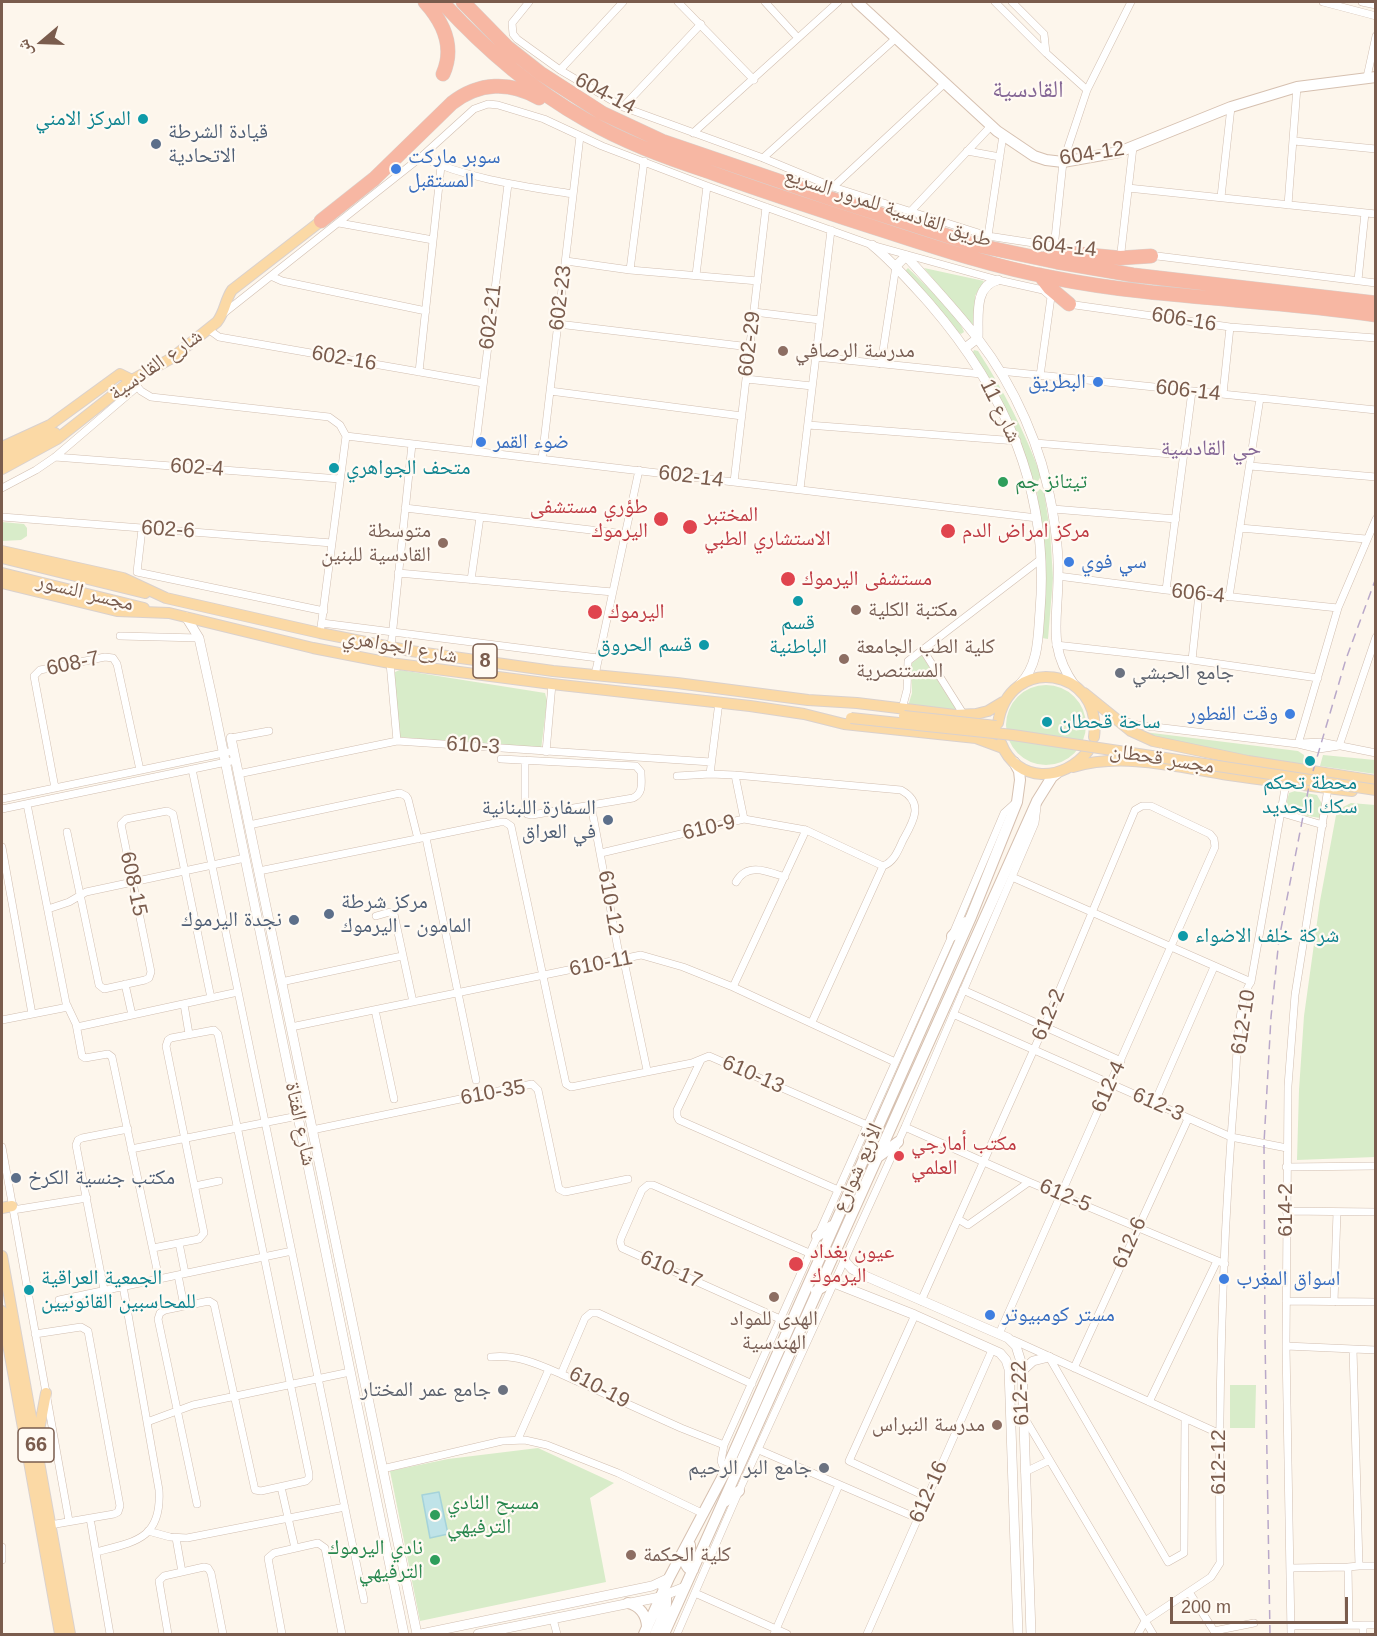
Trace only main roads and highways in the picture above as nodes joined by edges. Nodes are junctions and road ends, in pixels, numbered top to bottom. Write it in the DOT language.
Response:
graph roads {
  1 [pos="425,2"];
  2 [pos="442,2"];
  3 [pos="463,2"];
  4 [pos="857,2"];
  5 [pos="443,74"];
  6 [pos="1371,77"];
  7 [pos="569,110"];
  8 [pos="321,221"];
  9 [pos="1151,256"];
  10 [pos="1042,259"];
  11 [pos="1040,275"];
  12 [pos="1132,282"];
  13 [pos="1376,303"];
  14 [pos="1069,304"];
  15 [pos="1376,315"];
  16 [pos="134,384"];
  17 [pos="83,418"];
  18 [pos="2,447"];
  19 [pos="2,459"];
  20 [pos="2,469"];
  21 [pos="2,551"];
  22 [pos="2,558"];
  23 [pos="2,573"];
  24 [pos="2,583"];
  25 [pos="166,598"];
  26 [pos="170,613"];
  27 [pos="1079,690"];
  28 [pos="808,700"];
  29 [pos="1004,702"];
  30 [pos="804,714"];
  31 [pos="851,714"];
  32 [pos="998,723"];
  33 [pos="1094,737"];
  34 [pos="1088,751"];
  35 [pos="1013,761"];
  36 [pos="1073,767"];
  37 [pos="1057,773"];
  38 [pos="1376,781"];
  39 [pos="1376,790"];
  40 [pos="971,917"];
  41 [pos="952,936"];
  42 [pos="985,939"];
  43 [pos="973,947"];
  44 [pos="898,1142"];
  45 [pos="878,1158"];
  46 [pos="852,1183"];
  47 [pos="863,1188"];
  48 [pos="842,1194"];
  49 [pos="856,1205"];
  50 [pos="833,1226"];
  51 [pos="817,1236"];
  52 [pos="837,1248"];
  53 [pos="2,1256"];
  54 [pos="844,1260"];
  55 [pos="834,1283"];
  56 [pos="816,1291"];
  57 [pos="2,1311"];
  58 [pos="46,1394"];
  59 [pos="36,1444"];
  60 [pos="739,1491"];
  61 [pos="723,1503"];
  62 [pos="689,1542"];
  63 [pos="693,1570"];
  64 [pos="628,1603"];
  65 [pos="660,1610"];
  66 [pos="645,1630"];
  67 [pos="60,1635"];
  68 [pos="70,1635"];
  69 [pos="655,1635"];
  70 [pos="664,1635"];
  1 -- 5 [label="highway"];
  2 -- 7 [label="highway, طريق القادسية للمرور السريع"];
  3 -- 10 [label="highway, طريق القادسية للمرور السريع"];
  4 -- 6 [label="main road, 604-12"];
  7 -- 8 [label="highway"];
  7 -- 11 [label="highway, طريق القادسية للمرور السريع"];
  8 -- 16 [label="main road, شارع القادسية"];
  9 -- 10 [label="highway"];
  10 -- 12 [label="highway, طريق القادسية للمرور السريع"];
  11 -- 12 [label="highway, طريق القادسية للمرور السريع"];
  11 -- 14 [label="highway"];
  12 -- 13 [label="highway, طريق القادسية للمرور السريع"];
  12 -- 15 [label="highway, طريق القادسية للمرور السريع"];
  16 -- 17 [label="main road, شارع القادسية"];
  16 -- 18 [label="main road, شارع القادسية"];
  17 -- 19 [label="main road"];
  17 -- 20 [label="main road, شارع القادسية"];
  21 -- 25 [label="main road, شارع الجواهري / 8"];
  22 -- 25 [label="main road, مجسر النسور"];
  23 -- 26 [label="main road, مجسر النسور"];
  24 -- 26 [label="main road, شارع الجواهري / 8"];
  25 -- 28 [label="main road, شارع الجواهري / 8"];
  26 -- 30 [label="main road, شارع الجواهري / 8"];
  27 -- 29 [label="main road"];
  27 -- 33 [label="main road"];
  27 -- 38 [label="main road"];
  28 -- 29 [label="main road, 8"];
  28 -- 31 [label="main road, مجسر قحطان"];
  29 -- 32 [label="main road"];
  30 -- 31 [label="main road, مجسر قحطان"];
  30 -- 35 [label="main road, 8"];
  31 -- 39 [label="main road, مجسر قحطان, bridge"];
  34 -- 36 [label="main road"];
  35 -- 37 [label="main road"];
  35 -- 40 [label="main road, الأربع شوارع"];
  36 -- 37 [label="main road"];
  36 -- 39 [label="main road"];
  37 -- 43 [label="main road, الأربع شوارع"];
  40 -- 41 [label="main road"];
  40 -- 46 [label="main road, الأربع شوارع"];
  42 -- 43 [label="main road"];
  43 -- 45 [label="main road, الأربع شوارع"];
  44 -- 45 [label="main road"];
  45 -- 47 [label="main road, الأربع شوارع"];
  46 -- 47 [label="main road"];
  46 -- 48 [label="main road, الأربع شوارع"];
  47 -- 49 [label="main road, الأربع شوارع"];
  48 -- 49 [label="main road"];
  48 -- 50 [label="main road, الأربع شوارع"];
  49 -- 52 [label="main road, الأربع شوارع"];
  50 -- 51 [label="main road"];
  50 -- 62 [label="main road, الأربع شوارع"];
  52 -- 54 [label="main road"];
  52 -- 56 [label="main road, الأربع شوارع"];
  53 -- 59 [label="main road, 66"];
  55 -- 56 [label="main road"];
  56 -- 61 [label="main road, الأربع شوارع"];
  57 -- 67 [label="main road, 66"];
  58 -- 59 [label="main road"];
  59 -- 68 [label="main road, 66"];
  60 -- 61 [label="main road"];
  61 -- 63 [label="main road, الأربع شوارع"];
  62 -- 63 [label="main road"];
  62 -- 65 [label="main road, الأربع شوارع"];
  63 -- 70 [label="main road, الأربع شوارع"];
  64 -- 66 [label="main road"];
  65 -- 66 [label="main road, الأربع شوارع"];
  65 -- 69 [label="main road"];
}
